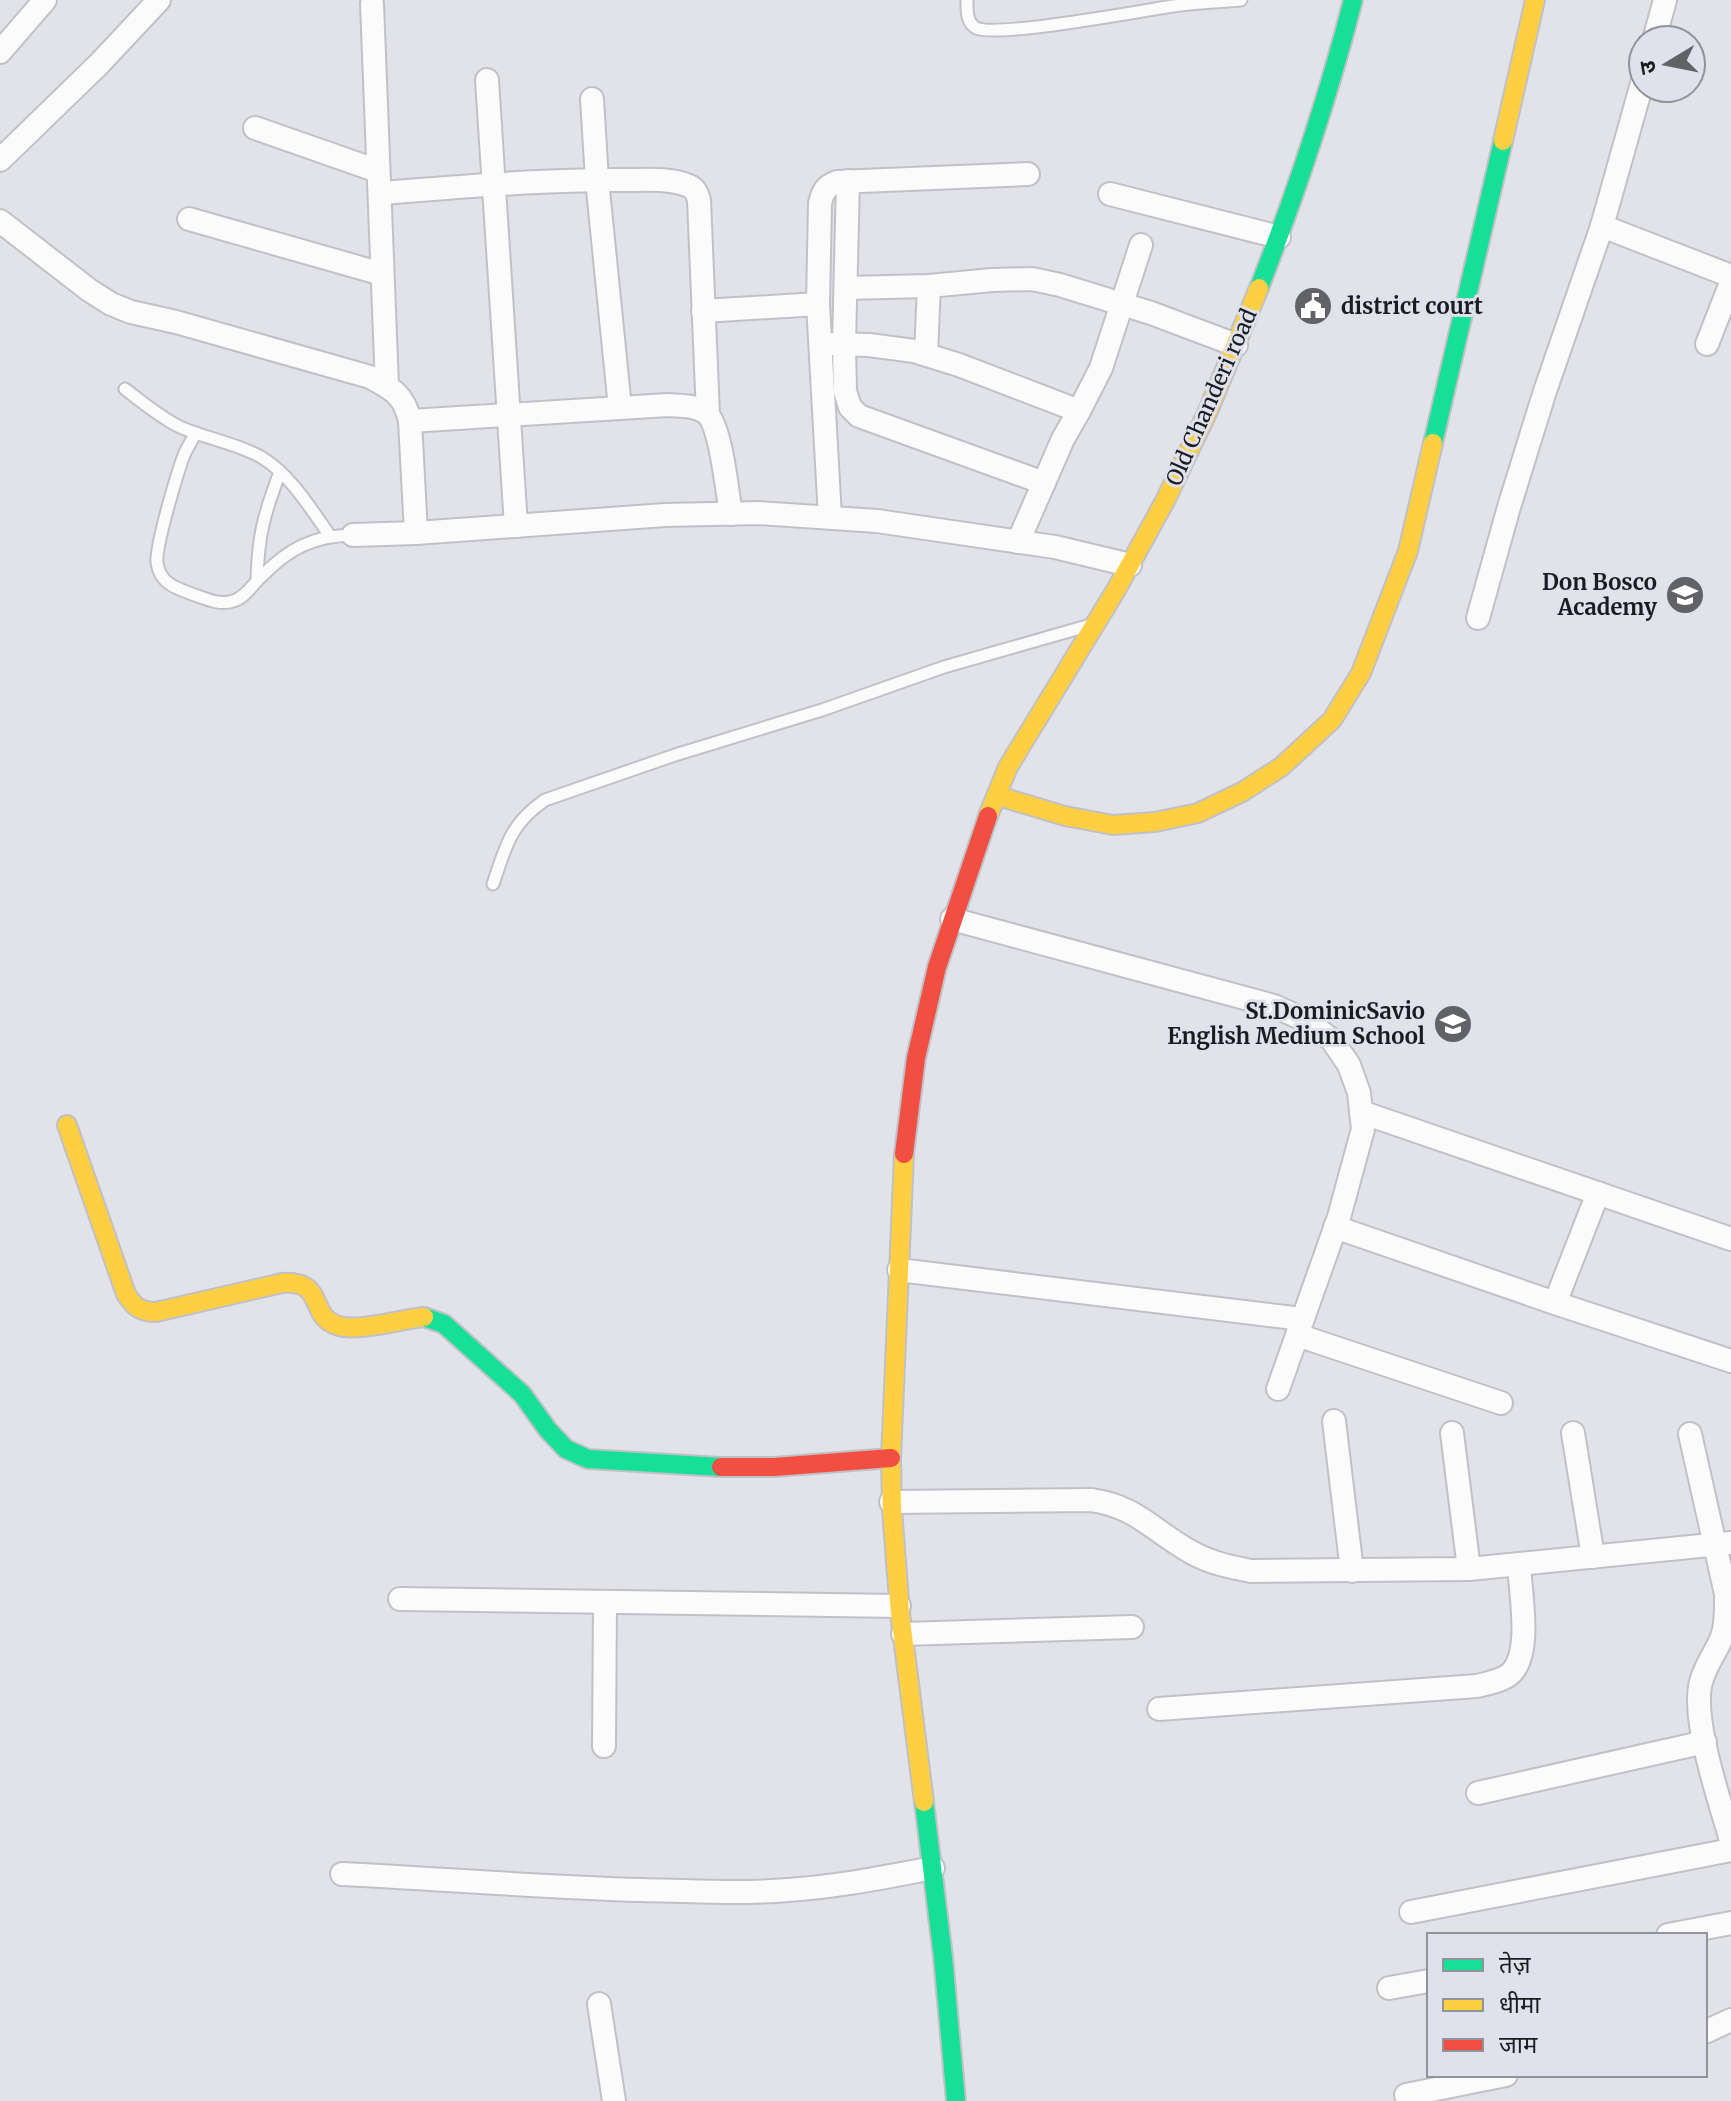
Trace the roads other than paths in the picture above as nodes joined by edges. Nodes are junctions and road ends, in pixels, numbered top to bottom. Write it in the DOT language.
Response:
graph roads {
  1 [pos="45,0"];
  2 [pos="159,0"];
  3 [pos="967,0"];
  4 [pos="1241,0"];
  5 [pos="1353,0"];
  6 [pos="1535,0"];
  7 [pos="1665,0"];
  8 [pos="372,4"];
  9 [pos="1658,24"];
  10 [pos="0,52"];
  11 [pos="487,80"];
  12 [pos="592,99"];
  13 [pos="1636,104"];
  14 [pos="255,128"];
  15 [pos="0,160"];
  16 [pos="1028,174"];
  17 [pos="597,180"];
  18 [pos="848,181"];
  19 [pos="379,182"];
  20 [pos="494,185"];
  21 [pos="1110,194"];
  22 [pos="189,219"];
  23 [pos="0,221"];
  24 [pos="1602,226"];
  25 [pos="1279,237"];
  26 [pos="1141,245"];
  27 [pos="382,274"];
  28 [pos="1731,276"];
  29 [pos="1731,283"];
  30 [pos="929,286"];
  31 [pos="846,288"];
  32 [pos="818,304"];
  33 [pos="1122,304"];
  34 [pos="1727,308"];
  35 [pos="703,311"];
  36 [pos="820,344"];
  37 [pos="1707,344"];
  38 [pos="844,345"];
  39 [pos="1236,345"];
  40 [pos="926,354"];
  41 [pos="387,386"];
  42 [pos="125,389"];
  43 [pos="620,408"];
  44 [pos="1079,411"];
  45 [pos="708,414"];
  46 [pos="510,415"];
  47 [pos="410,421"];
  48 [pos="196,433"];
  49 [pos="280,472"];
  50 [pos="1044,483"];
  51 [pos="731,514"];
  52 [pos="830,517"];
  53 [pos="516,526"];
  54 [pos="416,533"];
  55 [pos="353,535"];
  56 [pos="330,536"];
  57 [pos="1018,542"];
  58 [pos="1130,565"];
  59 [pos="257,580"];
  60 [pos="1478,618"];
  61 [pos="1095,623"];
  62 [pos="1003,781"];
  63 [pos="493,884"];
  64 [pos="952,919"];
  65 [pos="1361,1112"];
  66 [pos="67,1125"];
  67 [pos="1598,1193"];
  68 [pos="1335,1227"];
  69 [pos="1731,1239"];
  70 [pos="899,1270"];
  71 [pos="1555,1303"];
  72 [pos="1300,1327"];
  73 [pos="1731,1361"];
  74 [pos="1278,1389"];
  75 [pos="1501,1403"];
  76 [pos="1334,1421"];
  77 [pos="1452,1433"];
  78 [pos="1573,1433"];
  79 [pos="1690,1434"];
  80 [pos="891,1458"];
  81 [pos="891,1502"];
  82 [pos="1723,1544"];
  83 [pos="1593,1557"];
  84 [pos="1519,1564"];
  85 [pos="1469,1569"];
  86 [pos="1352,1571"];
  87 [pos="400,1599"];
  88 [pos="605,1602"];
  89 [pos="899,1606"];
  90 [pos="1132,1627"];
  91 [pos="903,1634"];
  92 [pos="1721,1658"];
  93 [pos="1159,1709"];
  94 [pos="1705,1742"];
  95 [pos="604,1746"];
  96 [pos="1724,1791"];
  97 [pos="1478,1793"];
  98 [pos="1731,1840"];
  99 [pos="1731,1850"];
  100 [pos="933,1868"];
  101 [pos="342,1874"];
  102 [pos="1411,1912"];
  103 [pos="1731,1923"];
  104 [pos="1678,1933"];
  105 [pos="1427,1981"];
  106 [pos="1389,1988"];
  107 [pos="599,2004"];
  108 [pos="1731,2020"];
  109 [pos="1707,2031"];
  110 [pos="1496,2077"];
  111 [pos="1406,2095"];
  112 [pos="614,2101"];
  113 [pos="956,2101"];
  1 -- 10 [label="street"];
  2 -- 15 [label="street"];
  3 -- 4 [label="lane"];
  5 -- 25 [label="street, Old Chanderi road"];
  6 -- 62 [label="street"];
  7 -- 9 [label="street"];
  8 -- 19 [label="street"];
  11 -- 20 [label="street"];
  12 -- 17 [label="street"];
  13 -- 24 [label="street"];
  14 -- 19 [label="street"];
  16 -- 18 [label="street"];
  17 -- 20 [label="street"];
  17 -- 35 [label="street"];
  17 -- 43 [label="street"];
  18 -- 31 [label="street"];
  18 -- 32 [label="street"];
  19 -- 20 [label="street"];
  19 -- 27 [label="street"];
  20 -- 46 [label="street"];
  21 -- 25 [label="street"];
  22 -- 27 [label="street"];
  23 -- 41 [label="street"];
  24 -- 28 [label="street"];
  24 -- 60 [label="street"];
  25 -- 39 [label="street, Old Chanderi road"];
  26 -- 33 [label="street"];
  27 -- 41 [label="street"];
  29 -- 34 [label="street"];
  30 -- 31 [label="street"];
  30 -- 33 [label="street"];
  30 -- 40 [label="street"];
  31 -- 38 [label="street"];
  32 -- 35 [label="street"];
  32 -- 36 [label="street"];
  33 -- 39 [label="street"];
  33 -- 44 [label="street"];
  34 -- 37 [label="street"];
  35 -- 45 [label="street"];
  36 -- 38 [label="street"];
  36 -- 52 [label="street"];
  38 -- 40 [label="street"];
  38 -- 50 [label="street"];
  39 -- 58 [label="street, Old Chanderi road"];
  40 -- 44 [label="street"];
  41 -- 47 [label="street"];
  42 -- 48 [label="lane"];
  43 -- 45 [label="street"];
  43 -- 46 [label="street"];
  44 -- 50 [label="street"];
  45 -- 51 [label="street"];
  46 -- 47 [label="street"];
  46 -- 53 [label="street"];
  47 -- 54 [label="street"];
  48 -- 49 [label="lane"];
  48 -- 59 [label="lane"];
  49 -- 56 [label="lane"];
  49 -- 59 [label="lane"];
  50 -- 57 [label="street"];
  51 -- 52 [label="street"];
  51 -- 53 [label="street"];
  52 -- 57 [label="street"];
  53 -- 54 [label="street"];
  54 -- 55 [label="street"];
  55 -- 56 [label="lane"];
  56 -- 59 [label="lane"];
  57 -- 58 [label="street"];
  58 -- 61 [label="street, Old Chanderi road"];
  61 -- 62 [label="street, Old Chanderi road"];
  61 -- 63 [label="lane"];
  62 -- 64 [label="street, Old Chanderi road"];
  64 -- 65 [label="street"];
  64 -- 70 [label="street, Old Chanderi road"];
  65 -- 67 [label="street"];
  65 -- 68 [label="street"];
  66 -- 80 [label="street"];
  67 -- 69 [label="street"];
  67 -- 71 [label="street"];
  68 -- 71 [label="street"];
  68 -- 72 [label="street"];
  70 -- 72 [label="street"];
  70 -- 80 [label="street, Old Chanderi road"];
  71 -- 73 [label="street"];
  72 -- 74 [label="street"];
  72 -- 75 [label="street"];
  76 -- 86 [label="street"];
  77 -- 85 [label="street"];
  78 -- 83 [label="street"];
  79 -- 82 [label="street"];
  80 -- 81 [label="street, Old Chanderi road"];
  81 -- 86 [label="street"];
  81 -- 89 [label="street, Old Chanderi road"];
  82 -- 83 [label="street"];
  82 -- 92 [label="street"];
  83 -- 84 [label="street"];
  84 -- 85 [label="street"];
  84 -- 93 [label="street"];
  85 -- 86 [label="street"];
  87 -- 88 [label="street"];
  88 -- 89 [label="street"];
  88 -- 95 [label="street"];
  89 -- 91 [label="street, Old Chanderi road"];
  90 -- 91 [label="street"];
  91 -- 100 [label="street, Old Chanderi road"];
  92 -- 94 [label="street"];
  94 -- 96 [label="street"];
  94 -- 97 [label="street"];
  96 -- 98 [label="street"];
  99 -- 102 [label="street"];
  100 -- 101 [label="street"];
  100 -- 113 [label="street, Old Chanderi road"];
  103 -- 104 [label="street"];
  105 -- 106 [label="street"];
  107 -- 112 [label="street"];
  108 -- 109 [label="street"];
  110 -- 111 [label="street"];
}
